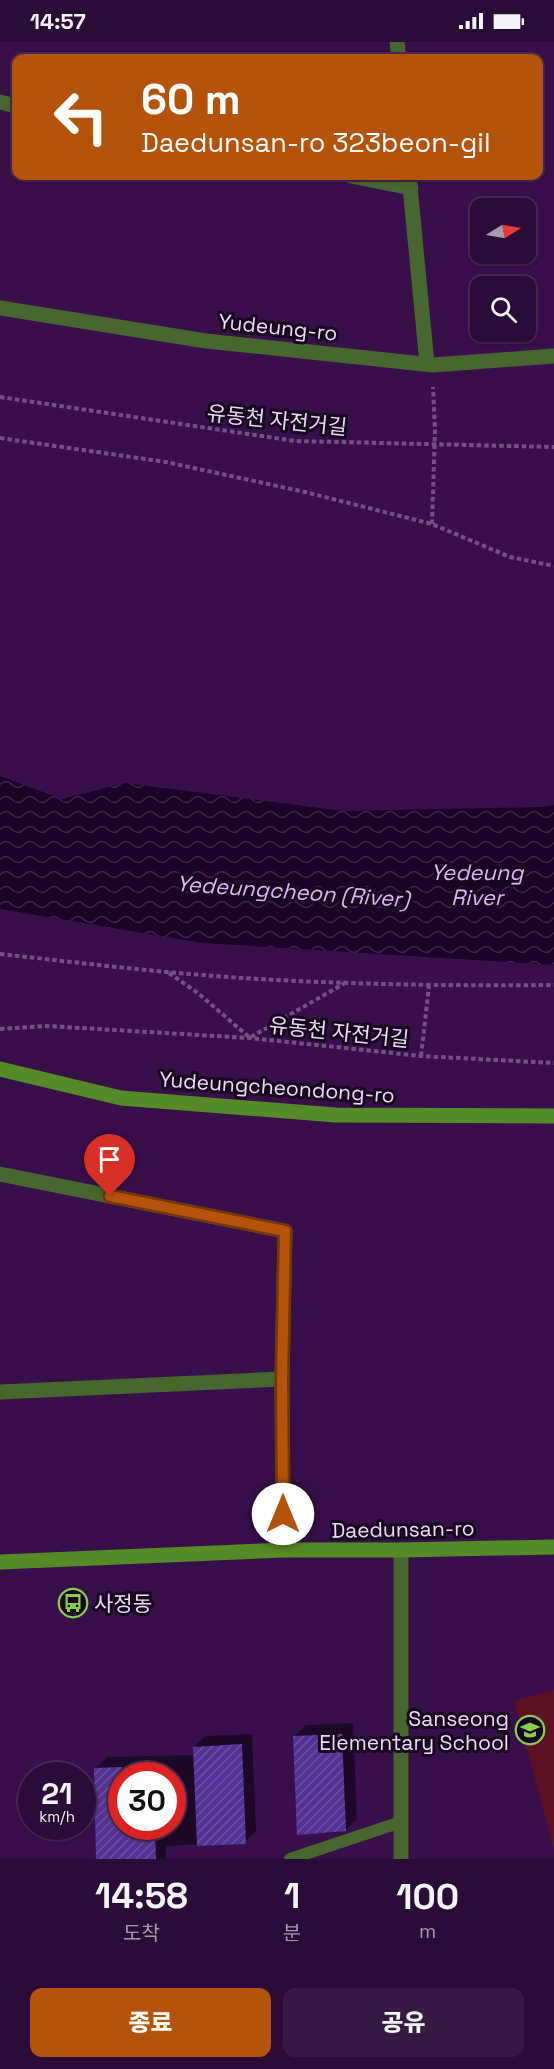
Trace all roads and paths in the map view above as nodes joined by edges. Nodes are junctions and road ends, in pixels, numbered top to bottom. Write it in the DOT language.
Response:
graph roads {
  1 [pos="390,180"];
  2 [pos="410,182"];
  3 [pos="0,309"];
  4 [pos="554,356"];
  5 [pos="427,364"];
  6 [pos="432,384"];
  7 [pos="0,397"];
  8 [pos="0,438"];
  9 [pos="434,445"];
  10 [pos="554,447"];
  11 [pos="432,524"];
  12 [pos="554,566"];
  13 [pos="0,954"];
  14 [pos="169,973"];
  15 [pos="345,983"];
  16 [pos="554,985"];
  17 [pos="429,986"];
  18 [pos="0,1029"];
  19 [pos="250,1038"];
  20 [pos="421,1056"];
  21 [pos="554,1063"];
  22 [pos="0,1069"];
  23 [pos="554,1116"];
  24 [pos="0,1173"];
  25 [pos="282,1379"];
  26 [pos="0,1392"];
  27 [pos="554,1547"];
  28 [pos="284,1550"];
  29 [pos="401,1550"];
  30 [pos="0,1562"];
  31 [pos="401,1822"];
  32 [pos="290,1859"];
  33 [pos="401,1859"];
  1 -- 2 [label="street"];
  2 -- 5 [label="street"];
  3 -- 5 [label="street, Yudeung-ro"];
  4 -- 5 [label="street, Yudeung-ro"];
  6 -- 9 [label="path"];
  7 -- 9 [label="path, 유동천 자전거길"];
  8 -- 11 [label="path"];
  9 -- 10 [label="path, 유동천 자전거길"];
  9 -- 11 [label="path"];
  11 -- 12 [label="path"];
  13 -- 14 [label="path, 유동천 자전거길"];
  14 -- 15 [label="path"];
  14 -- 19 [label="path, 유동천 자전거길"];
  15 -- 17 [label="path"];
  15 -- 19 [label="path"];
  16 -- 17 [label="path"];
  17 -- 20 [label="path"];
  18 -- 19 [label="path"];
  19 -- 20 [label="path, 유동천 자전거길"];
  20 -- 21 [label="path, 유동천 자전거길"];
  22 -- 23 [label="main road, Yudeungcheondong-ro"];
  24 -- 25 [label="street"];
  25 -- 26 [label="street"];
  25 -- 28 [label="street"];
  27 -- 29 [label="main road, Daedunsan-ro"];
  28 -- 29 [label="main road, Daedunsan-ro"];
  28 -- 30 [label="main road, Daedunsan-ro"];
  29 -- 31 [label="street"];
  31 -- 32 [label="lane"];
  31 -- 33 [label="street"];
}
